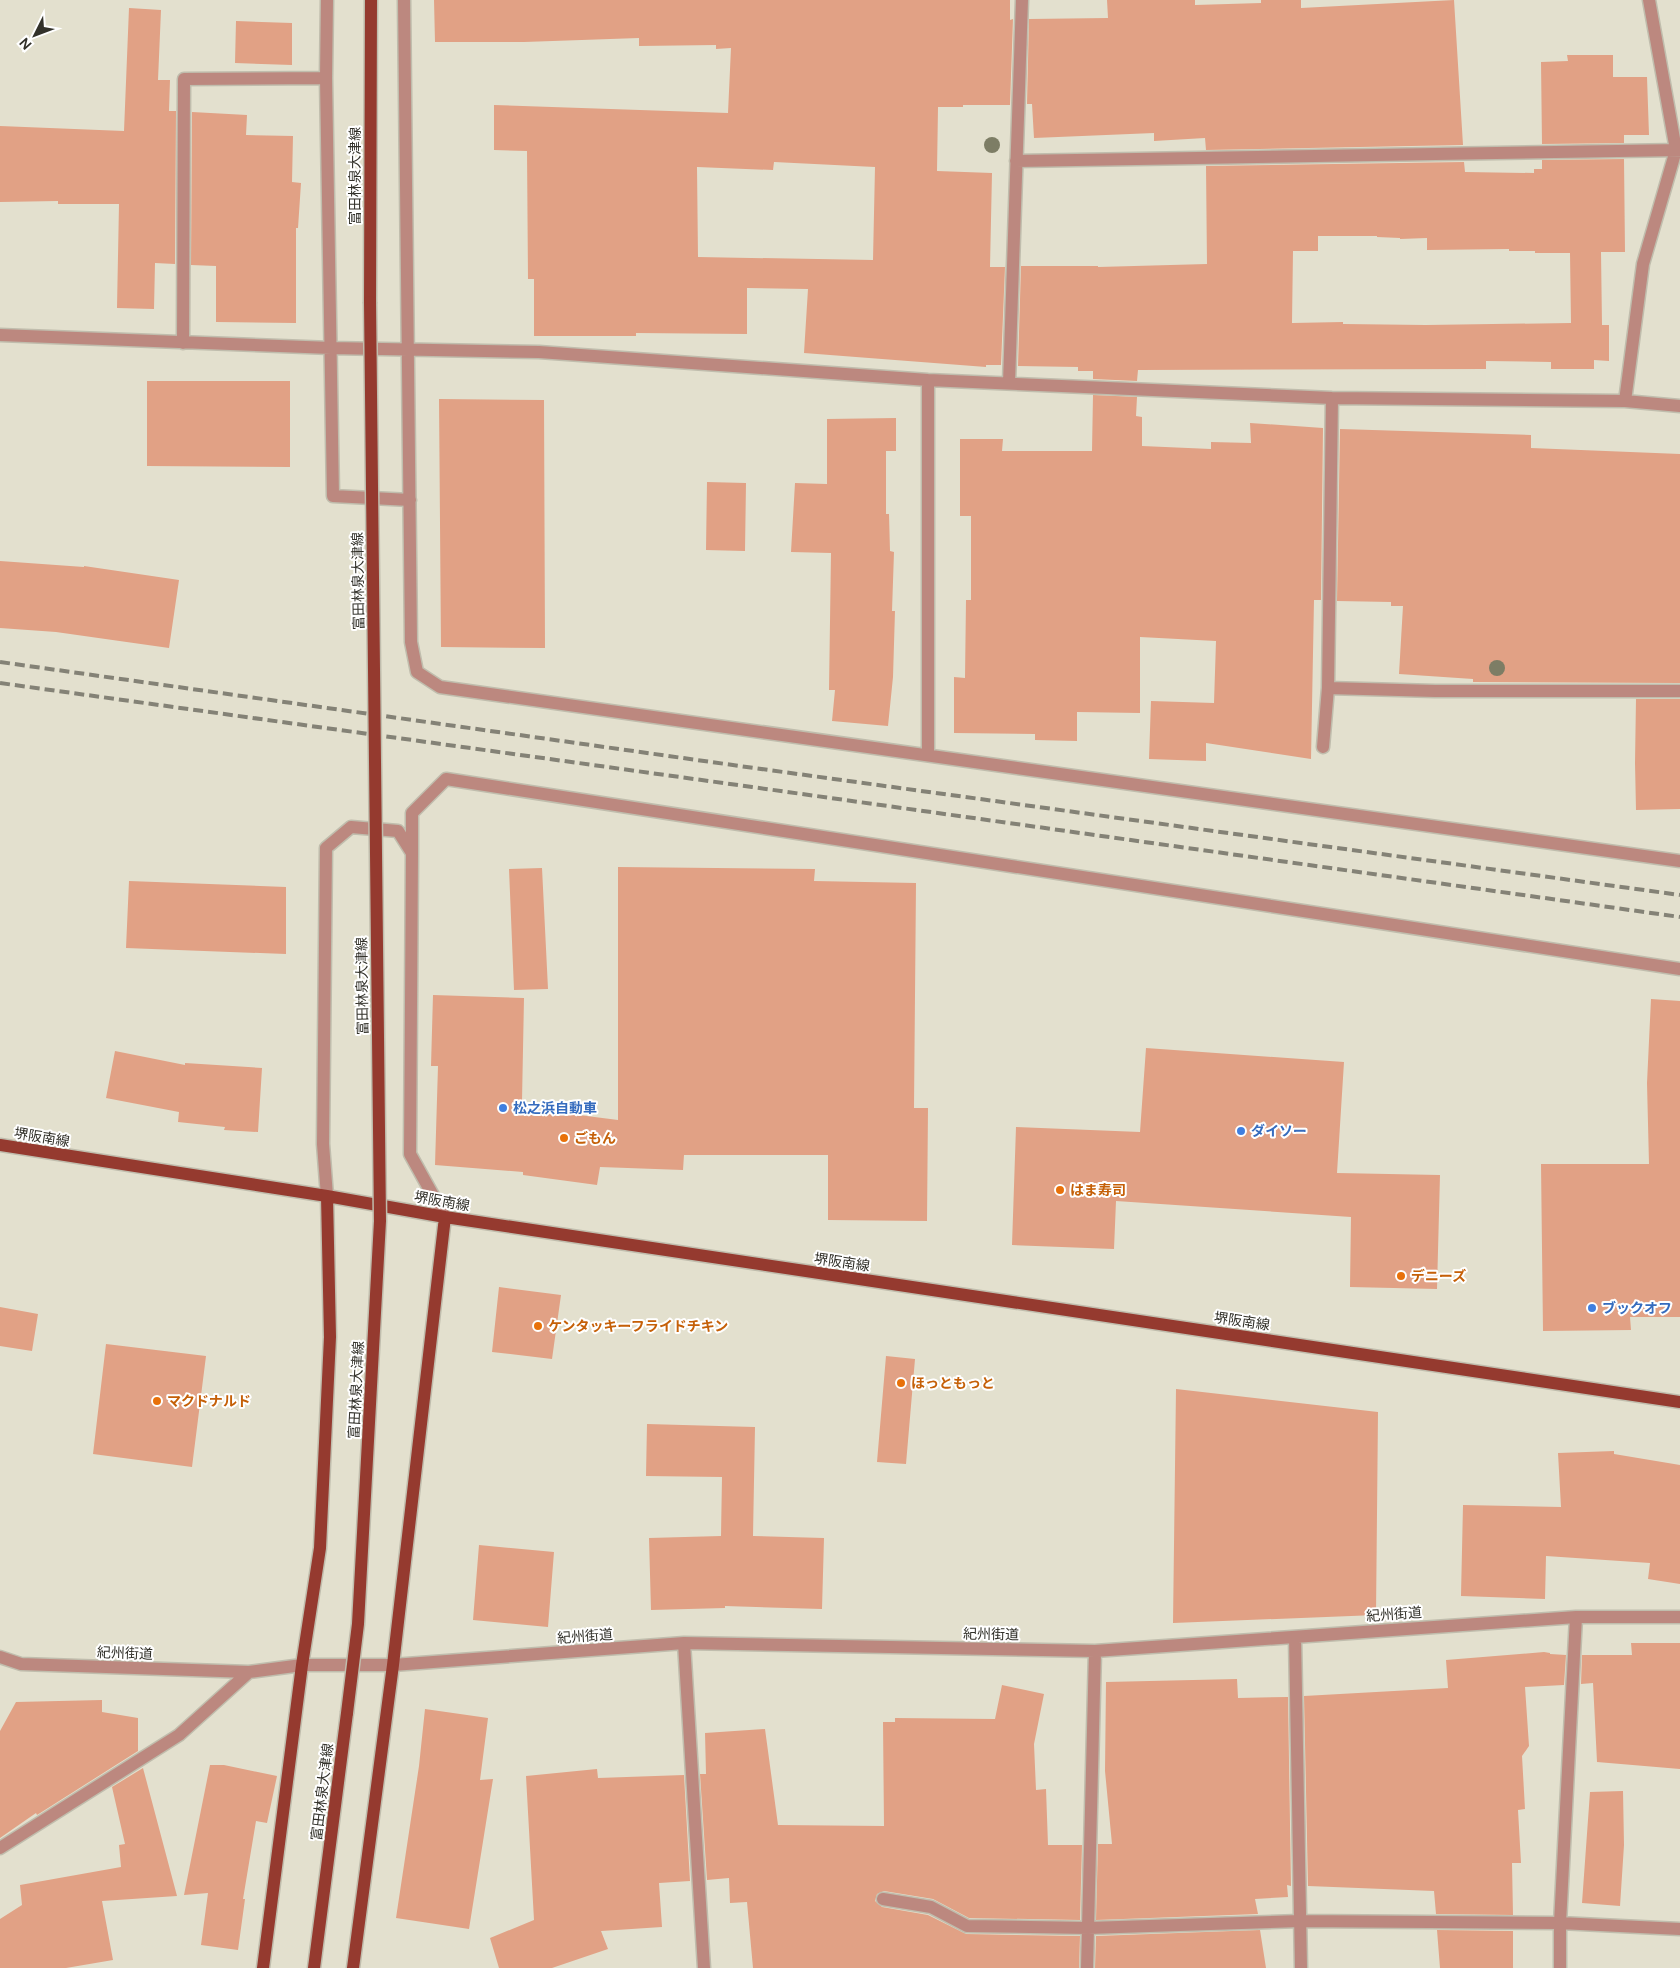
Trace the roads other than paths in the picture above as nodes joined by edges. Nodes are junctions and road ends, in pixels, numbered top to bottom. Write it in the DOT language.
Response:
graph roads {
  1 [pos="327,0"];
  2 [pos="370,0"];
  3 [pos="404,0"];
  4 [pos="1022,0"];
  5 [pos="1648,0"];
  6 [pos="326,78"];
  7 [pos="1678,150"];
  8 [pos="1016,161"];
  9 [pos="0,336"];
  10 [pos="183,343"];
  11 [pos="331,348"];
  12 [pos="409,349"];
  13 [pos="928,380"];
  14 [pos="1009,383"];
  15 [pos="1332,398"];
  16 [pos="1625,401"];
  17 [pos="1680,406"];
  18 [pos="410,500"];
  19 [pos="1328,688"];
  20 [pos="1680,691"];
  21 [pos="1323,747"];
  22 [pos="928,755"];
  23 [pos="412,853"];
  24 [pos="1680,861"];
  25 [pos="1680,969"];
  26 [pos="0,1145"];
  27 [pos="328,1196"];
  28 [pos="445,1217"];
  29 [pos="1680,1402"];
  30 [pos="1576,1617"];
  31 [pos="1680,1617"];
  32 [pos="1295,1637"];
  33 [pos="684,1643"];
  34 [pos="1095,1651"];
  35 [pos="0,1657"];
  36 [pos="302,1665"];
  37 [pos="393,1665"];
  38 [pos="249,1672"];
  39 [pos="0,1848"];
  40 [pos="883,1899"];
  41 [pos="1300,1921"];
  42 [pos="1560,1923"];
  43 [pos="1088,1928"];
  44 [pos="1680,1928"];
  45 [pos="263,1968"];
  46 [pos="314,1968"];
  47 [pos="353,1968"];
  48 [pos="704,1968"];
  49 [pos="1087,1968"];
  50 [pos="1301,1968"];
  51 [pos="1560,1968"];
  1 -- 6 [label="street"];
  2 -- 46 [label="main road, 富田林泉大津線, bridge"];
  3 -- 12 [label="street"];
  4 -- 8 [label="street"];
  5 -- 7 [label="street"];
  6 -- 10 [label="street"];
  6 -- 11 [label="street"];
  7 -- 8 [label="street"];
  7 -- 16 [label="street"];
  8 -- 14 [label="street"];
  9 -- 10 [label="street"];
  10 -- 11 [label="street"];
  11 -- 12 [label="street"];
  11 -- 18 [label="street"];
  12 -- 13 [label="street"];
  12 -- 18 [label="street"];
  13 -- 14 [label="street"];
  13 -- 22 [label="street"];
  14 -- 15 [label="street"];
  15 -- 16 [label="street"];
  15 -- 19 [label="street"];
  16 -- 17 [label="street"];
  18 -- 22 [label="street"];
  19 -- 20 [label="street"];
  19 -- 21 [label="street"];
  22 -- 24 [label="street"];
  23 -- 25 [label="street"];
  23 -- 27 [label="street"];
  23 -- 28 [label="street"];
  26 -- 27 [label="main road, 堺阪南線"];
  27 -- 28 [label="main road, 堺阪南線"];
  27 -- 36 [label="main road"];
  28 -- 29 [label="main road, 堺阪南線"];
  28 -- 37 [label="main road"];
  30 -- 31 [label="street, 紀州街道"];
  30 -- 32 [label="street, 紀州街道"];
  30 -- 42 [label="street"];
  32 -- 34 [label="street, 紀州街道"];
  32 -- 41 [label="street"];
  33 -- 34 [label="street, 紀州街道"];
  33 -- 37 [label="street, 紀州街道"];
  33 -- 48 [label="street"];
  34 -- 43 [label="street"];
  35 -- 38 [label="street, 紀州街道"];
  36 -- 37 [label="street, 紀州街道"];
  36 -- 38 [label="street, 紀州街道"];
  36 -- 45 [label="main road"];
  37 -- 47 [label="main road"];
  38 -- 39 [label="street"];
  40 -- 43 [label="street"];
  41 -- 42 [label="street"];
  41 -- 43 [label="street"];
  41 -- 50 [label="street"];
  42 -- 44 [label="street"];
  42 -- 51 [label="street"];
  43 -- 49 [label="street"];
}
